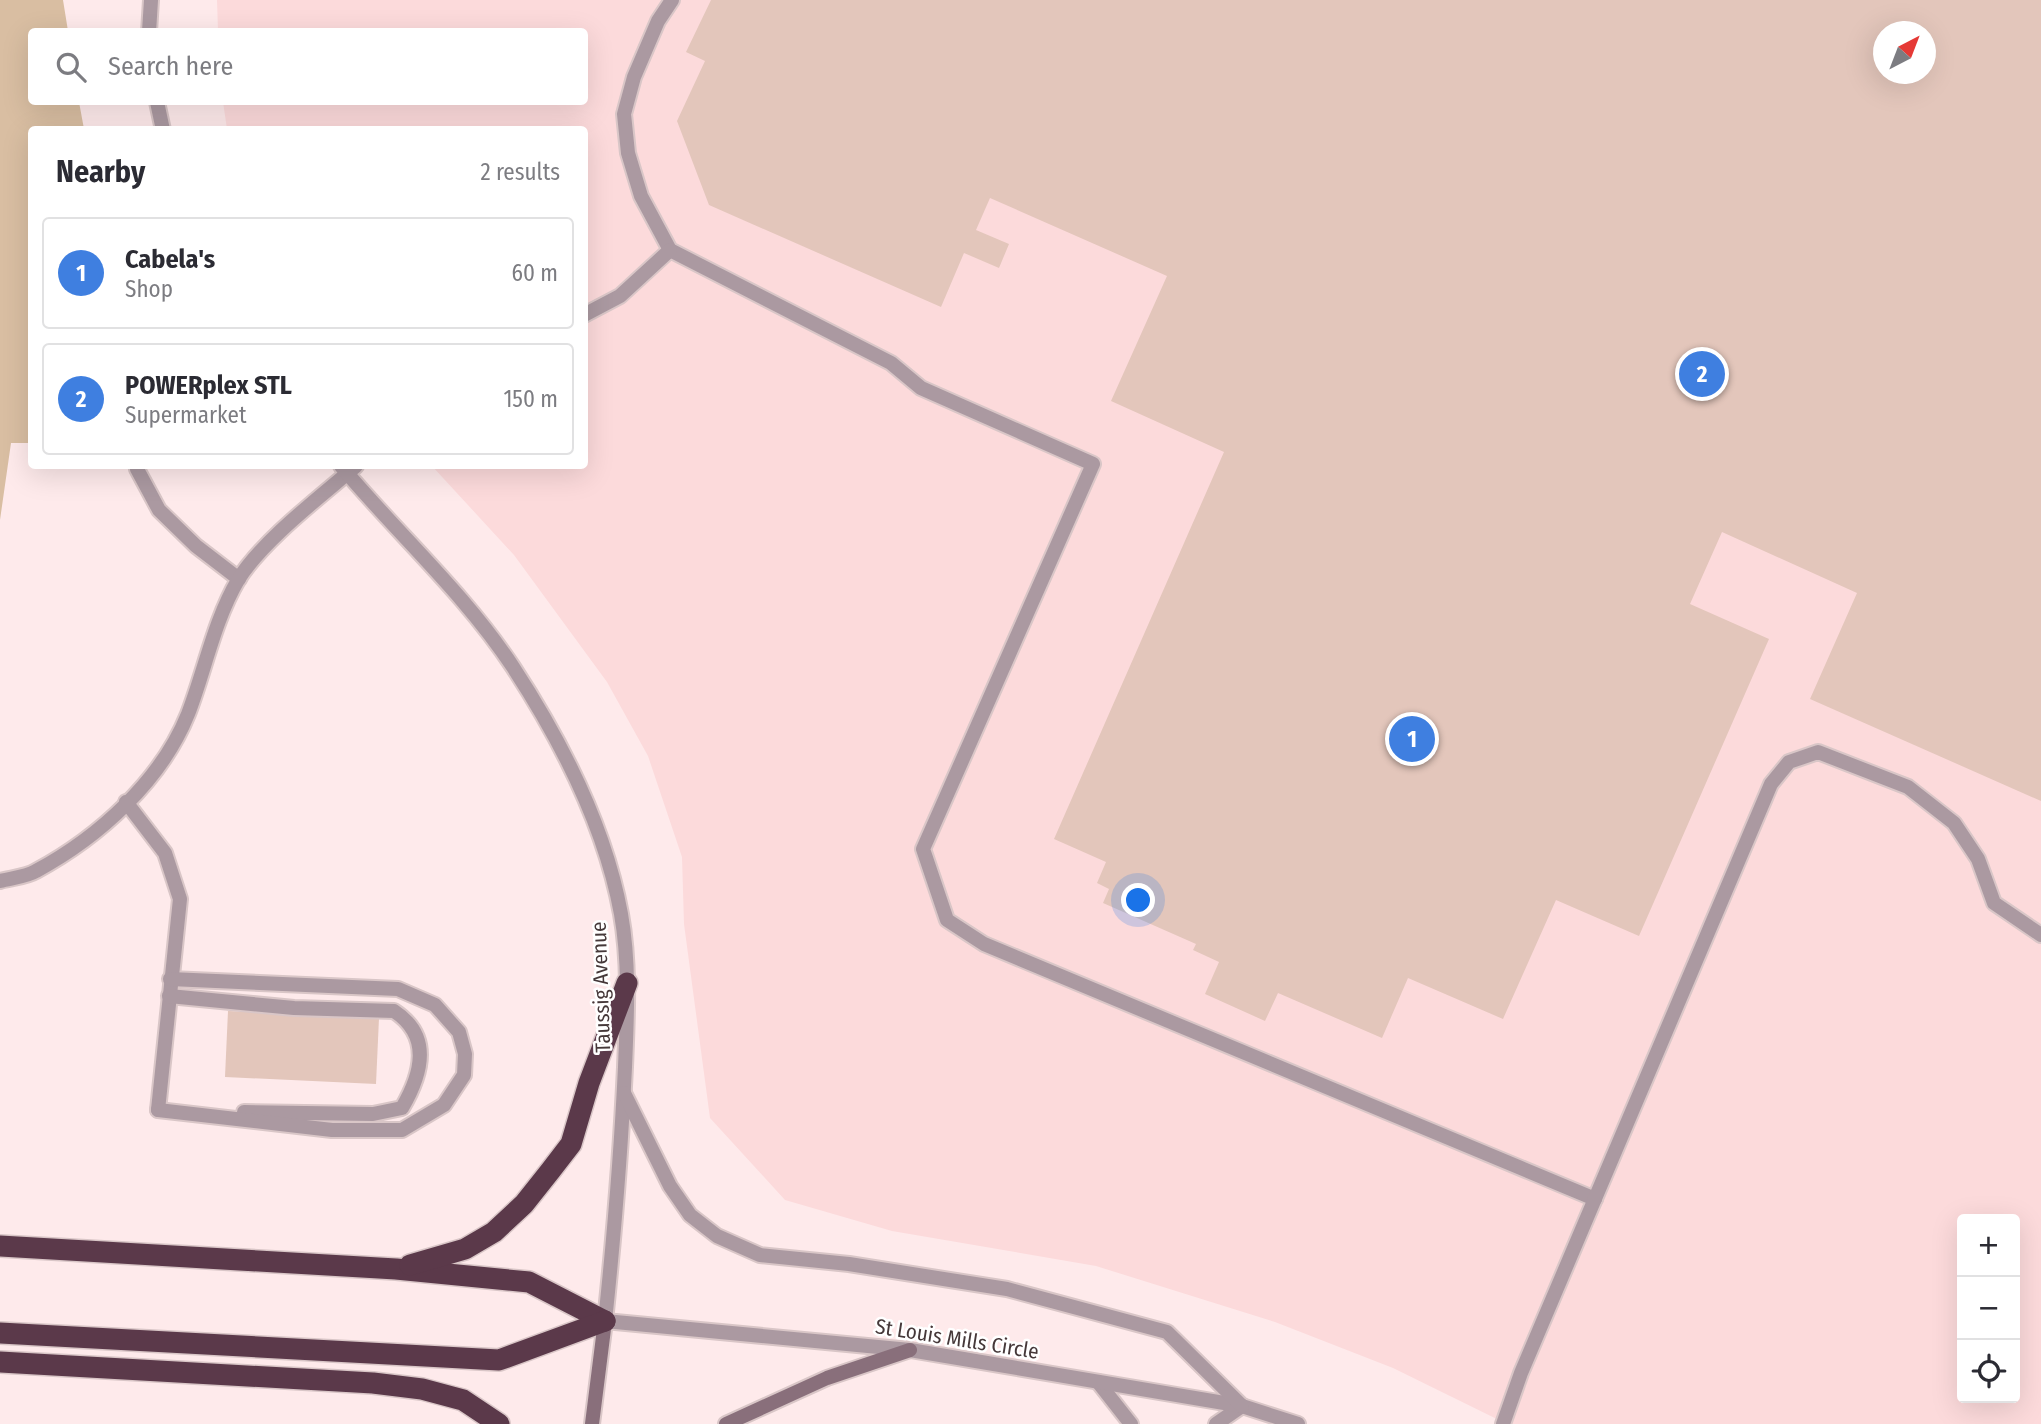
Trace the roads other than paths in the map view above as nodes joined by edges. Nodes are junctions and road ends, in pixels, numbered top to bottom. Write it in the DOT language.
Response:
graph roads {
  1 [pos="151,0"];
  2 [pos="672,0"];
  3 [pos="149,28"];
  4 [pos="159,105"];
  5 [pos="162,126"];
  6 [pos="670,250"];
  7 [pos="588,313"];
  8 [pos="137,469"];
  9 [pos="347,469"];
  10 [pos="349,469"];
  11 [pos="239,579"];
  12 [pos="126,802"];
  13 [pos="0,881"];
  14 [pos="2041,935"];
  15 [pos="170,979"];
  16 [pos="627,983"];
  17 [pos="169,996"];
  18 [pos="624,1093"];
  19 [pos="158,1110"];
  20 [pos="1595,1199"];
  21 [pos="0,1246"];
  22 [pos="396,1269"];
  23 [pos="605,1321"];
  24 [pos="0,1333"];
  25 [pos="910,1350"];
  26 [pos="0,1362"];
  27 [pos="1098,1382"];
  28 [pos="1242,1406"];
  29 [pos="499,1424"];
  30 [pos="592,1424"];
  31 [pos="726,1424"];
  32 [pos="1131,1424"];
  33 [pos="1216,1424"];
  34 [pos="1298,1424"];
  35 [pos="1503,1424"];
  1 -- 3 [label="street"];
  2 -- 6 [label="street"];
  4 -- 5 [label="street"];
  6 -- 7 [label="street"];
  6 -- 20 [label="street"];
  8 -- 11 [label="street"];
  9 -- 11 [label="street"];
  10 -- 16 [label="street, Taussig Avenue"];
  11 -- 12 [label="street"];
  12 -- 13 [label="street"];
  12 -- 15 [label="street"];
  14 -- 20 [label="street"];
  15 -- 17 [label="street"];
  15 -- 19 [label="street"];
  16 -- 18 [label="street, Taussig Avenue"];
  16 -- 22 [label="highway"];
  17 -- 19 [label="street"];
  17 -- 19 [label="street"];
  18 -- 23 [label="street, Taussig Avenue"];
  18 -- 28 [label="street"];
  20 -- 35 [label="street"];
  21 -- 22 [label="highway"];
  22 -- 23 [label="highway"];
  23 -- 24 [label="highway"];
  23 -- 25 [label="street, St Louis Mills Circle"];
  23 -- 30 [label="main road, Taussig Avenue"];
  25 -- 27 [label="street, St Louis Mills Circle"];
  25 -- 31 [label="main road"];
  26 -- 29 [label="highway"];
  27 -- 28 [label="street, St Louis Mills Circle"];
  27 -- 32 [label="street"];
  28 -- 33 [label="street"];
  28 -- 34 [label="street, St Louis Mills Circle"];
}
